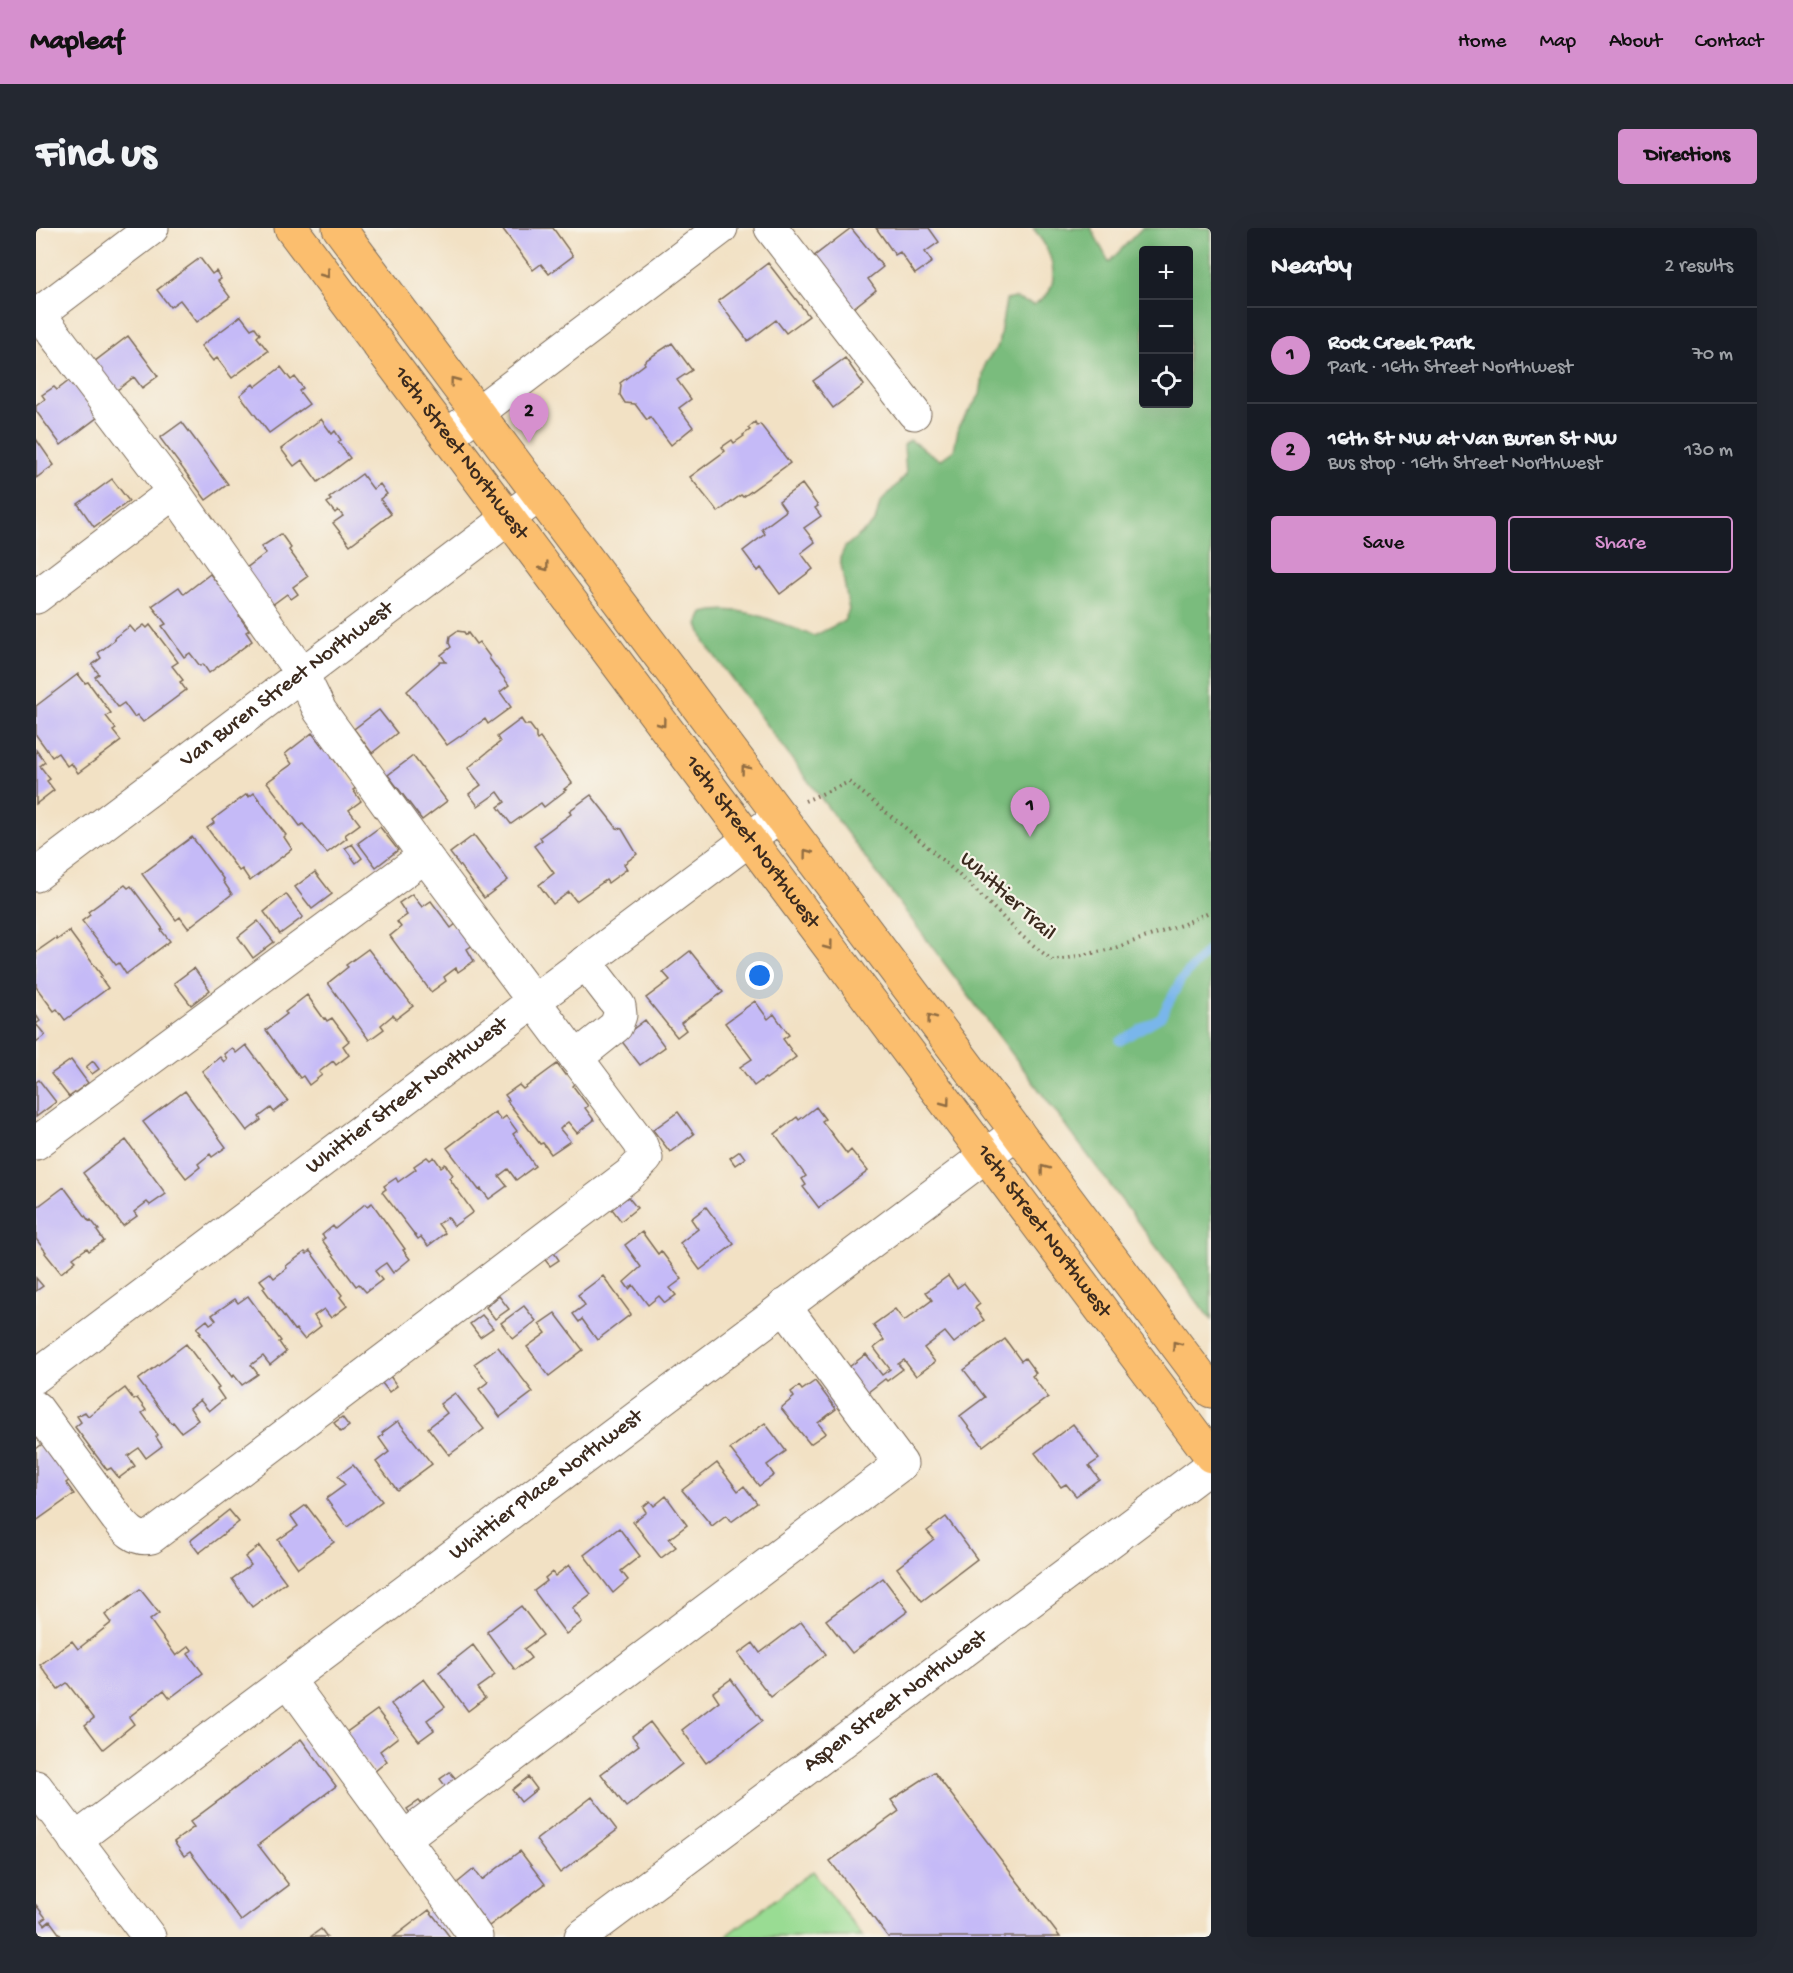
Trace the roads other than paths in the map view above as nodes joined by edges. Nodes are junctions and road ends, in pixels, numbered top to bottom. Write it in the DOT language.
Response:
graph roads {
  1 [pos="152,228"];
  2 [pos="291,228"];
  3 [pos="339,228"];
  4 [pos="721,228"];
  5 [pos="771,228"];
  6 [pos="40,306"];
  7 [pos="478,412"];
  8 [pos="914,413"];
  9 [pos="447,436"];
  10 [pos="174,492"];
  11 [pos="539,495"];
  12 [pos="508,518"];
  13 [pos="36,597"];
  14 [pos="302,674"];
  15 [pos="792,808"];
  16 [pos="749,839"];
  17 [pos="425,856"];
  18 [pos="36,875"];
  19 [pos="585,962"];
  20 [pos="533,1001"];
  21 [pos="576,1058"];
  22 [pos="1017,1132"];
  23 [pos="36,1143"];
  24 [pos="986,1155"];
  25 [pos="784,1306"];
  26 [pos="36,1376"];
  27 [pos="1211,1392"];
  28 [pos="36,1408"];
  29 [pos="1211,1456"];
  30 [pos="1211,1466"];
  31 [pos="288,1680"];
  32 [pos="36,1787"];
  33 [pos="404,1838"];
  34 [pos="75,1839"];
  35 [pos="149,1937"];
  36 [pos="476,1937"];
  37 [pos="581,1937"];
  1 -- 6 [label="street"];
  2 -- 9 [label="main road, 16th Street Northwest, one-way"];
  7 -- 3 [label="main road, 16th Street Northwest, one-way"];
  4 -- 7 [label="street"];
  5 -- 8 [label="street"];
  6 -- 10 [label="street"];
  7 -- 9 [label="street"];
  7 -- 11 [label="main road, 16th Street Northwest"];
  9 -- 12 [label="main road, 16th Street Northwest"];
  10 -- 13 [label="street"];
  10 -- 14 [label="street"];
  11 -- 12 [label="street, Van Buren Street Northwest"];
  15 -- 11 [label="main road, 16th Street Northwest, one-way"];
  12 -- 14 [label="street, Van Buren Street Northwest"];
  12 -- 16 [label="main road, 16th Street Northwest, one-way"];
  14 -- 17 [label="street"];
  14 -- 18 [label="street, Van Buren Street Northwest"];
  15 -- 16 [label="street, Whittier Street Northwest"];
  22 -- 15 [label="main road, 16th Street Northwest, one-way"];
  16 -- 19 [label="street, Whittier Street Northwest"];
  16 -- 24 [label="main road, 16th Street Northwest, one-way"];
  17 -- 20 [label="street"];
  17 -- 23 [label="street"];
  19 -- 20 [label="street, Whittier Street Northwest"];
  19 -- 21 [label="street"];
  20 -- 21 [label="street"];
  20 -- 26 [label="street, Whittier Street Northwest"];
  21 -- 28 [label="street"];
  22 -- 24 [label="street, Whittier Place Northwest"];
  27 -- 22 [label="main road, 16th Street Northwest, one-way"];
  24 -- 25 [label="street, Whittier Place Northwest"];
  24 -- 29 [label="main road, 16th Street Northwest"];
  25 -- 31 [label="street, Whittier Place Northwest"];
  25 -- 33 [label="street"];
  30 -- 37 [label="street, Aspen Street Northwest"];
  31 -- 33 [label="street"];
  31 -- 34 [label="street, Whittier Place Northwest"];
  32 -- 34 [label="street"];
  33 -- 36 [label="street"];
  34 -- 35 [label="street"];
}
